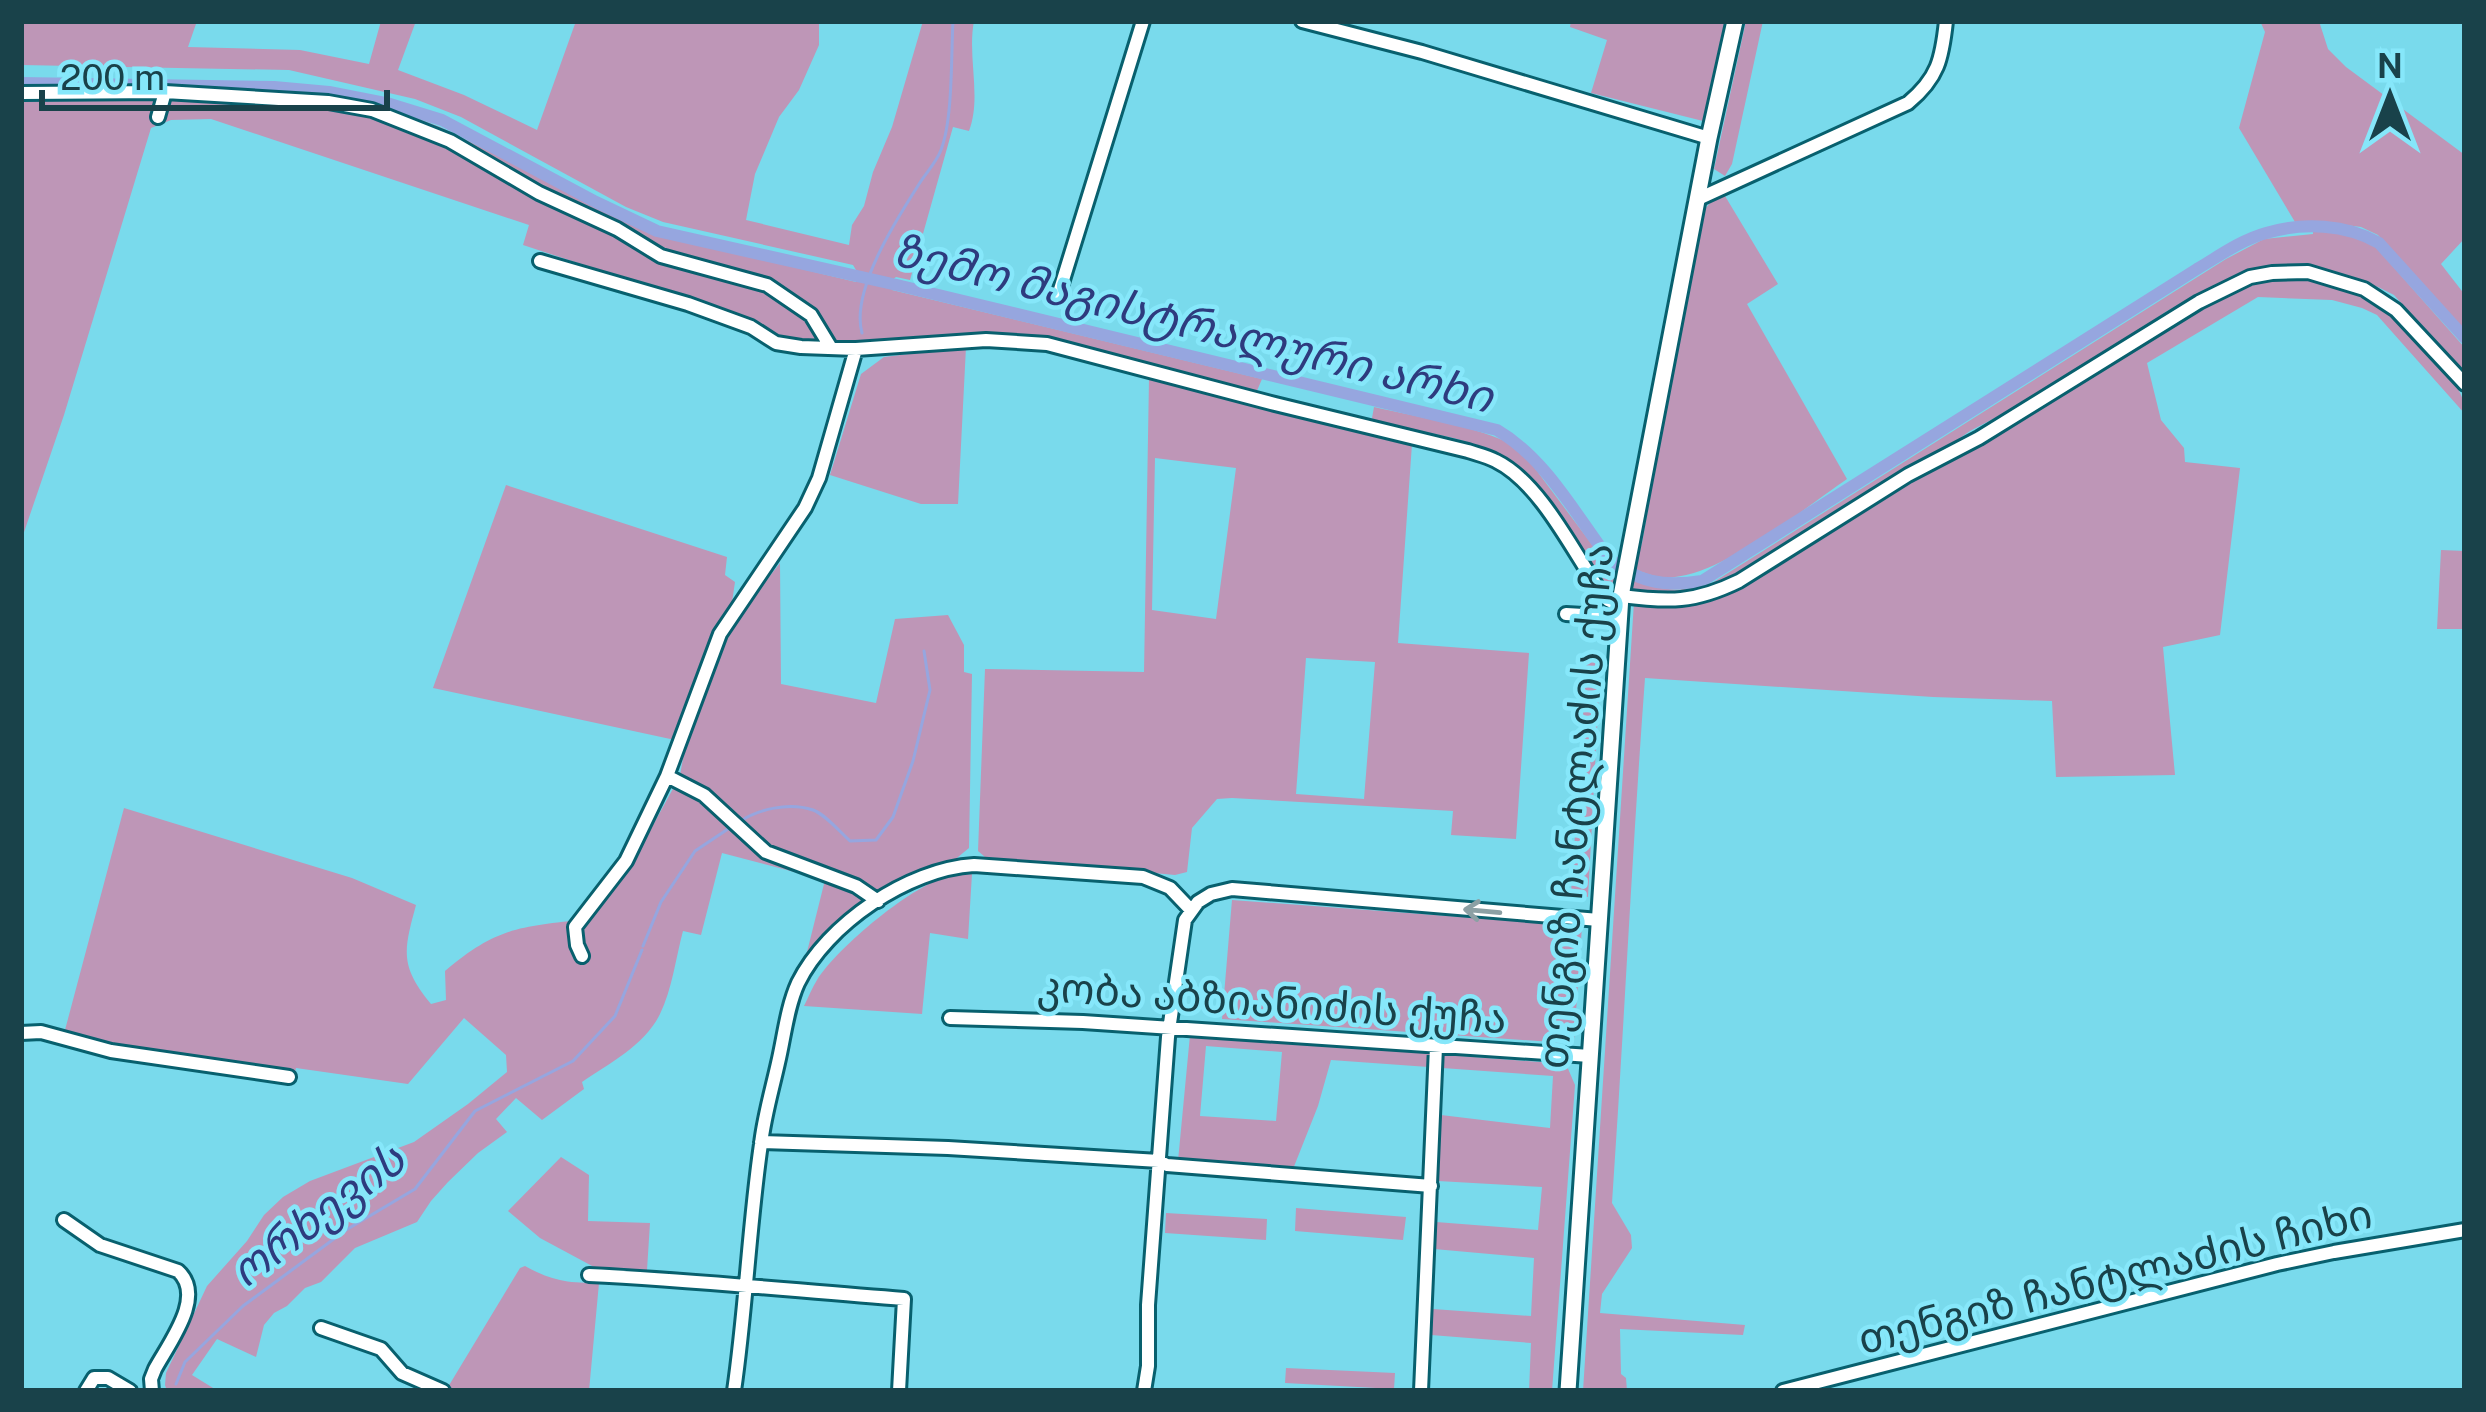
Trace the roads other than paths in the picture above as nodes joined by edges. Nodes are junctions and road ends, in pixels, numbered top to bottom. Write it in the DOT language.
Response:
graph roads {
  1 [pos="1143,21"];
  2 [pos="1302,21"];
  3 [pos="1735,21"];
  4 [pos="1946,21"];
  5 [pos="166,92"];
  6 [pos="21,93"];
  7 [pos="158,118"];
  8 [pos="1709,138"];
  9 [pos="1698,199"];
  10 [pos="540,261"];
  11 [pos="1058,296"];
  12 [pos="831,348"];
  13 [pos="856,349"];
  14 [pos="2465,384"];
  15 [pos="1620,600"];
  16 [pos="1566,614"];
  17 [pos="667,776"];
  18 [pos="878,901"];
  19 [pos="1191,910"];
  20 [pos="1599,920"];
  21 [pos="582,956"];
  22 [pos="950,1018"];
  23 [pos="1169,1029"];
  24 [pos="21,1033"];
  25 [pos="1436,1047"];
  26 [pos="1590,1057"];
  27 [pos="289,1077"];
  28 [pos="761,1142"];
  29 [pos="1160,1160"];
  30 [pos="1431,1186"];
  31 [pos="64,1220"];
  32 [pos="2465,1230"];
  33 [pos="589,1274"];
  34 [pos="744,1287"];
  35 [pos="321,1328"];
  36 [pos="86,1391"];
  37 [pos="130,1391"];
  38 [pos="152,1391"];
  39 [pos="443,1391"];
  40 [pos="734,1391"];
  41 [pos="899,1391"];
  42 [pos="1144,1391"];
  43 [pos="1421,1391"];
  44 [pos="1568,1391"];
  45 [pos="1783,1391"];
  1 -- 11 [label="street"];
  2 -- 8 [label="street"];
  3 -- 8 [label="street, თენგიზ ჩანტლაძის ქუჩა"];
  4 -- 9 [label="street"];
  5 -- 6 [label="street"];
  5 -- 7 [label="street"];
  5 -- 12 [label="street"];
  8 -- 9 [label="street, თენგიზ ჩანტლაძის ქუჩა"];
  9 -- 15 [label="street, თენგიზ ჩანტლაძის ქუჩა"];
  10 -- 12 [label="street"];
  12 -- 13 [label="street"];
  13 -- 15 [label="street"];
  13 -- 17 [label="street"];
  14 -- 15 [label="street"];
  15 -- 16 [label="street"];
  15 -- 20 [label="street, თენგიზ ჩანტლაძის ქუჩა"];
  17 -- 18 [label="street"];
  17 -- 21 [label="street"];
  18 -- 19 [label="street"];
  18 -- 28 [label="street"];
  20 -- 19 [label="street, one-way"];
  19 -- 23 [label="street"];
  20 -- 26 [label="street, თენგიზ ჩანტლაძის ქუჩა"];
  22 -- 23 [label="street, კობა აბზიანიძის ქუჩა"];
  23 -- 25 [label="street, კობა აბზიანიძის ქუჩა"];
  23 -- 29 [label="street"];
  24 -- 27 [label="street"];
  25 -- 26 [label="street, კობა აბზიანიძის ქუჩა"];
  25 -- 30 [label="street"];
  26 -- 44 [label="street, თენგიზ ჩანტლაძის ქუჩა"];
  28 -- 29 [label="street"];
  28 -- 34 [label="street"];
  29 -- 30 [label="street"];
  29 -- 42 [label="street"];
  30 -- 43 [label="street"];
  31 -- 38 [label="street"];
  32 -- 45 [label="street, თენგიზ ჩანტლაძის ჩიხი"];
  33 -- 34 [label="street"];
  34 -- 40 [label="street"];
  34 -- 41 [label="street"];
  35 -- 39 [label="street"];
  36 -- 37 [label="street"];
}
